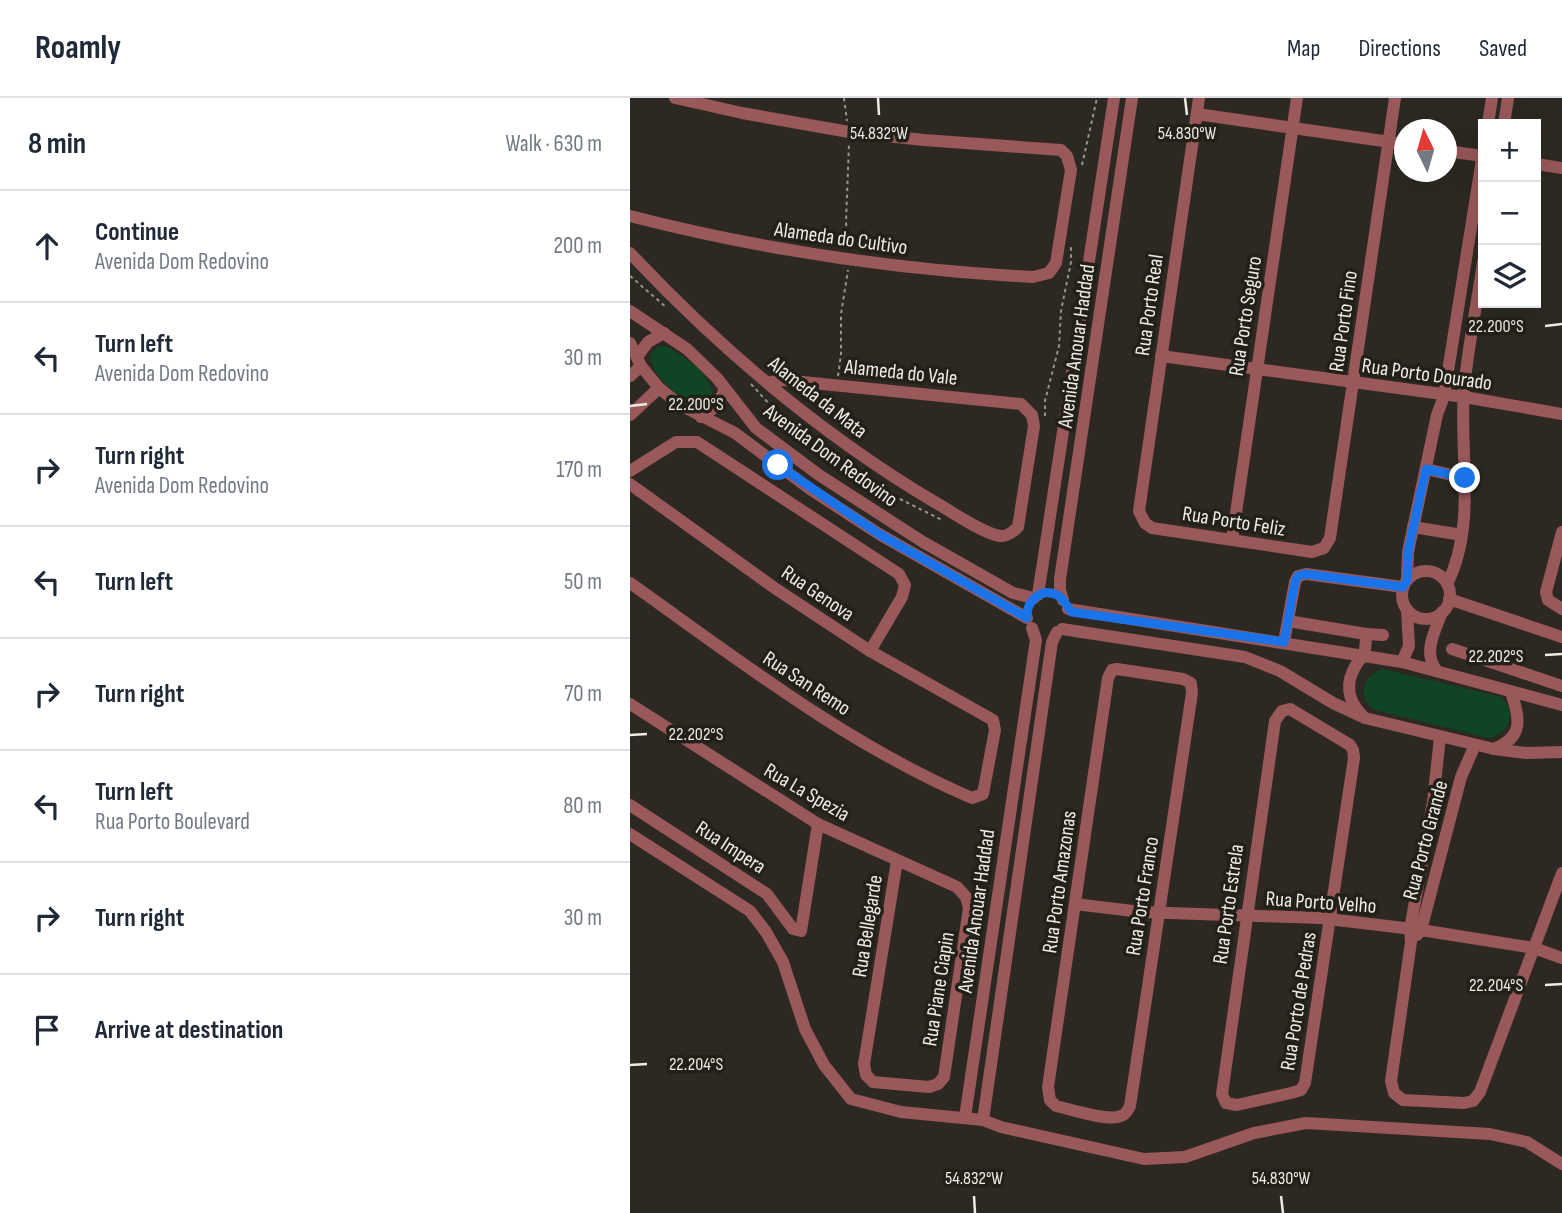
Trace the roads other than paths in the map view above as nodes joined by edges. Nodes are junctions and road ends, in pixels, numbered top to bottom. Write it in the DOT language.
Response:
graph roads {
  1 [pos="675,98"];
  2 [pos="1114,98"];
  3 [pos="1132,98"];
  4 [pos="1199,98"];
  5 [pos="1297,98"];
  6 [pos="1395,98"];
  7 [pos="1492,98"];
  8 [pos="1508,98"];
  9 [pos="1197,114"];
  10 [pos="1489,119"];
  11 [pos="1505,119"];
  12 [pos="1293,128"];
  13 [pos="1388,142"];
  14 [pos="1394,143"];
  15 [pos="1457,152"];
  16 [pos="1478,154"];
  17 [pos="1541,165"];
  18 [pos="1562,168"];
  19 [pos="1479,182"];
  20 [pos="630,216"];
  21 [pos="630,253"];
  22 [pos="1478,298"];
  23 [pos="630,311"];
  24 [pos="664,333"];
  25 [pos="630,343"];
  26 [pos="1161,356"];
  27 [pos="639,361"];
  28 [pos="1256,369"];
  29 [pos="630,376"];
  30 [pos="767,383"];
  31 [pos="1353,383"];
  32 [pos="659,388"];
  33 [pos="725,389"];
  34 [pos="1444,396"];
  35 [pos="1464,397"];
  36 [pos="631,413"];
  37 [pos="1562,414"];
  38 [pos="701,417"];
  39 [pos="1426,469"];
  40 [pos="630,471"];
  41 [pos="1465,478"];
  42 [pos="630,484"];
  43 [pos="1142,518"];
  44 [pos="1413,527"];
  45 [pos="1562,532"];
  46 [pos="1007,535"];
  47 [pos="1462,536"];
  48 [pos="1232,540"];
  49 [pos="1324,548"];
  50 [pos="630,583"];
  51 [pos="1405,583"];
  52 [pos="1447,584"];
  53 [pos="1036,597"];
  54 [pos="1449,599"];
  55 [pos="1066,604"];
  56 [pos="1562,609"];
  57 [pos="1407,610"];
  58 [pos="1442,612"];
  59 [pos="1288,621"];
  60 [pos="1030,623"];
  61 [pos="1059,631"];
  62 [pos="1366,634"];
  63 [pos="1384,635"];
  64 [pos="1562,637"];
  65 [pos="1284,642"];
  66 [pos="1452,649"];
  67 [pos="870,651"];
  68 [pos="1364,655"];
  69 [pos="1485,660"];
  70 [pos="1402,662"];
  71 [pos="1112,670"];
  72 [pos="1437,671"];
  73 [pos="1478,682"];
  74 [pos="1562,686"];
  75 [pos="1511,692"];
  76 [pos="630,704"];
  77 [pos="1562,705"];
  78 [pos="1282,711"];
  79 [pos="1365,718"];
  80 [pos="993,720"];
  81 [pos="1440,737"];
  82 [pos="1475,745"];
  83 [pos="1494,749"];
  84 [pos="1562,752"];
  85 [pos="1433,802"];
  86 [pos="630,805"];
  87 [pos="1453,812"];
  88 [pos="818,824"];
  89 [pos="630,834"];
  90 [pos="897,861"];
  91 [pos="1562,873"];
  92 [pos="966,897"];
  93 [pos="1075,904"];
  94 [pos="1158,913"];
  95 [pos="1245,916"];
  96 [pos="1330,920"];
  97 [pos="1414,934"];
  98 [pos="1534,948"];
  99 [pos="1562,958"];
  100 [pos="938,1084"];
  101 [pos="1301,1090"];
  102 [pos="1126,1114"];
  103 [pos="965,1118"];
  104 [pos="983,1120"];
  105 [pos="1562,1164"];
  1 -- 20 [label="street, Alameda do Cultivo"];
  2 -- 53 [label="street, Avenida Anouar Haddad"];
  3 -- 55 [label="street, Avenida Anouar Haddad"];
  4 -- 9 [label="street, Rua Porto Real"];
  5 -- 12 [label="street, Rua Porto Seguro"];
  6 -- 13 [label="street, Rua Porto Fino"];
  7 -- 10 [label="street"];
  8 -- 11 [label="street"];
  9 -- 12 [label="street"];
  9 -- 26 [label="street, Rua Porto Real"];
  12 -- 13 [label="street"];
  12 -- 28 [label="street, Rua Porto Seguro"];
  13 -- 14 [label="street"];
  13 -- 31 [label="street, Rua Porto Fino"];
  15 -- 16 [label="street"];
  17 -- 18 [label="street"];
  19 -- 34 [label="street"];
  21 -- 30 [label="street, Alameda da Mata"];
  22 -- 35 [label="street"];
  23 -- 24 [label="street, Avenida Dom Redovino"];
  24 -- 27 [label="street"];
  24 -- 33 [label="street, Avenida Dom Redovino"];
  25 -- 27 [label="street, Avenida Dom Redovino"];
  26 -- 28 [label="street, Rua Porto Dourado"];
  26 -- 43 [label="street, Rua Porto Real"];
  27 -- 29 [label="street"];
  27 -- 32 [label="street, Avenida Dom Redovino"];
  28 -- 31 [label="street, Rua Porto Dourado"];
  28 -- 48 [label="street, Rua Porto Seguro"];
  30 -- 46 [label="street, Alameda da Mata"];
  30 -- 46 [label="street, Alameda do Vale"];
  31 -- 34 [label="street, Rua Porto Dourado"];
  31 -- 49 [label="street, Rua Porto Fino"];
  32 -- 36 [label="street"];
  32 -- 38 [label="street, Avenida Dom Redovino"];
  33 -- 38 [label="street"];
  33 -- 53 [label="street, Avenida Dom Redovino"];
  34 -- 35 [label="street, Rua Porto Dourado"];
  34 -- 39 [label="street"];
  35 -- 37 [label="street, Rua Porto Dourado"];
  35 -- 41 [label="street"];
  38 -- 60 [label="street, Avenida Dom Redovino"];
  39 -- 41 [label="street"];
  39 -- 44 [label="street"];
  40 -- 67 [label="street"];
  41 -- 47 [label="street"];
  42 -- 67 [label="street, Rua Genova"];
  43 -- 48 [label="street, Rua Porto Feliz"];
  44 -- 47 [label="street"];
  44 -- 51 [label="street"];
  45 -- 56 [label="street"];
  47 -- 52 [label="street"];
  48 -- 49 [label="street, Rua Porto Feliz"];
  50 -- 80 [label="street, Rua San Remo"];
  51 -- 52 [label="street"];
  51 -- 57 [label="street"];
  51 -- 59 [label="street"];
  52 -- 54 [label="street"];
  53 -- 55 [label="street, Avenida Dom Redovino"];
  53 -- 60 [label="street"];
  54 -- 58 [label="street"];
  54 -- 64 [label="street"];
  55 -- 61 [label="street"];
  55 -- 65 [label="street, Avenida Dom Redovino"];
  57 -- 58 [label="street"];
  57 -- 70 [label="street"];
  58 -- 72 [label="street"];
  59 -- 62 [label="street"];
  59 -- 65 [label="street"];
  60 -- 61 [label="street, Avenida Dom Redovino"];
  60 -- 103 [label="street, Avenida Anouar Haddad"];
  61 -- 79 [label="street, Avenida Dom Redovino"];
  61 -- 104 [label="street, Avenida Anouar Haddad"];
  62 -- 63 [label="street"];
  62 -- 68 [label="street"];
  65 -- 68 [label="street, Avenida Dom Redovino"];
  66 -- 69 [label="street"];
  67 -- 80 [label="street, Rua Genova"];
  68 -- 70 [label="street, Avenida Dom Redovino"];
  68 -- 79 [label="street"];
  69 -- 73 [label="street"];
  69 -- 74 [label="street"];
  70 -- 72 [label="street, Avenida Dom Redovino"];
  71 -- 93 [label="street, Rua Porto Amazonas"];
  71 -- 94 [label="street, Rua Porto Franco"];
  72 -- 73 [label="street, Avenida Dom Redovino"];
  73 -- 75 [label="street, Avenida Dom Redovino"];
  75 -- 77 [label="street, Avenida Dom Redovino"];
  75 -- 83 [label="street"];
  76 -- 88 [label="street, Rua La Spezia"];
  78 -- 95 [label="street, Rua Porto Estrela"];
  78 -- 96 [label="street, Rua Porto de Pedras"];
  79 -- 81 [label="street, Avenida Dom Redovino"];
  81 -- 82 [label="street, Avenida Dom Redovino"];
  81 -- 85 [label="street, Rua Porto Grande"];
  82 -- 83 [label="street, Avenida Dom Redovino"];
  82 -- 87 [label="street, Rua Porto Grande"];
  83 -- 84 [label="street, Avenida Dom Redovino"];
  85 -- 87 [label="street"];
  85 -- 97 [label="street, Rua Porto Grande"];
  86 -- 88 [label="street, Rua Impera"];
  87 -- 97 [label="street, Rua Porto Grande"];
  88 -- 90 [label="street, Rua La Spezia"];
  89 -- 103 [label="street"];
  90 -- 92 [label="street, Rua Bellegarde"];
  90 -- 100 [label="street, Rua Bellegarde"];
  91 -- 98 [label="street"];
  92 -- 100 [label="street, Rua Piane Ciapin"];
  93 -- 94 [label="street, Rua Porto Velho"];
  93 -- 102 [label="street, Rua Porto Amazonas"];
  94 -- 95 [label="street, Rua Porto Velho"];
  94 -- 102 [label="street, Rua Porto Franco"];
  95 -- 96 [label="street, Rua Porto Velho"];
  95 -- 101 [label="street, Rua Porto Estrela"];
  96 -- 97 [label="street, Rua Porto Velho"];
  96 -- 101 [label="street, Rua Porto de Pedras"];
  97 -- 98 [label="street, Rua Porto Velho"];
  97 -- 98 [label="street, Rua Porto Grande"];
  98 -- 99 [label="street, Rua Porto Velho"];
  103 -- 104 [label="street"];
  104 -- 105 [label="street"];
}
